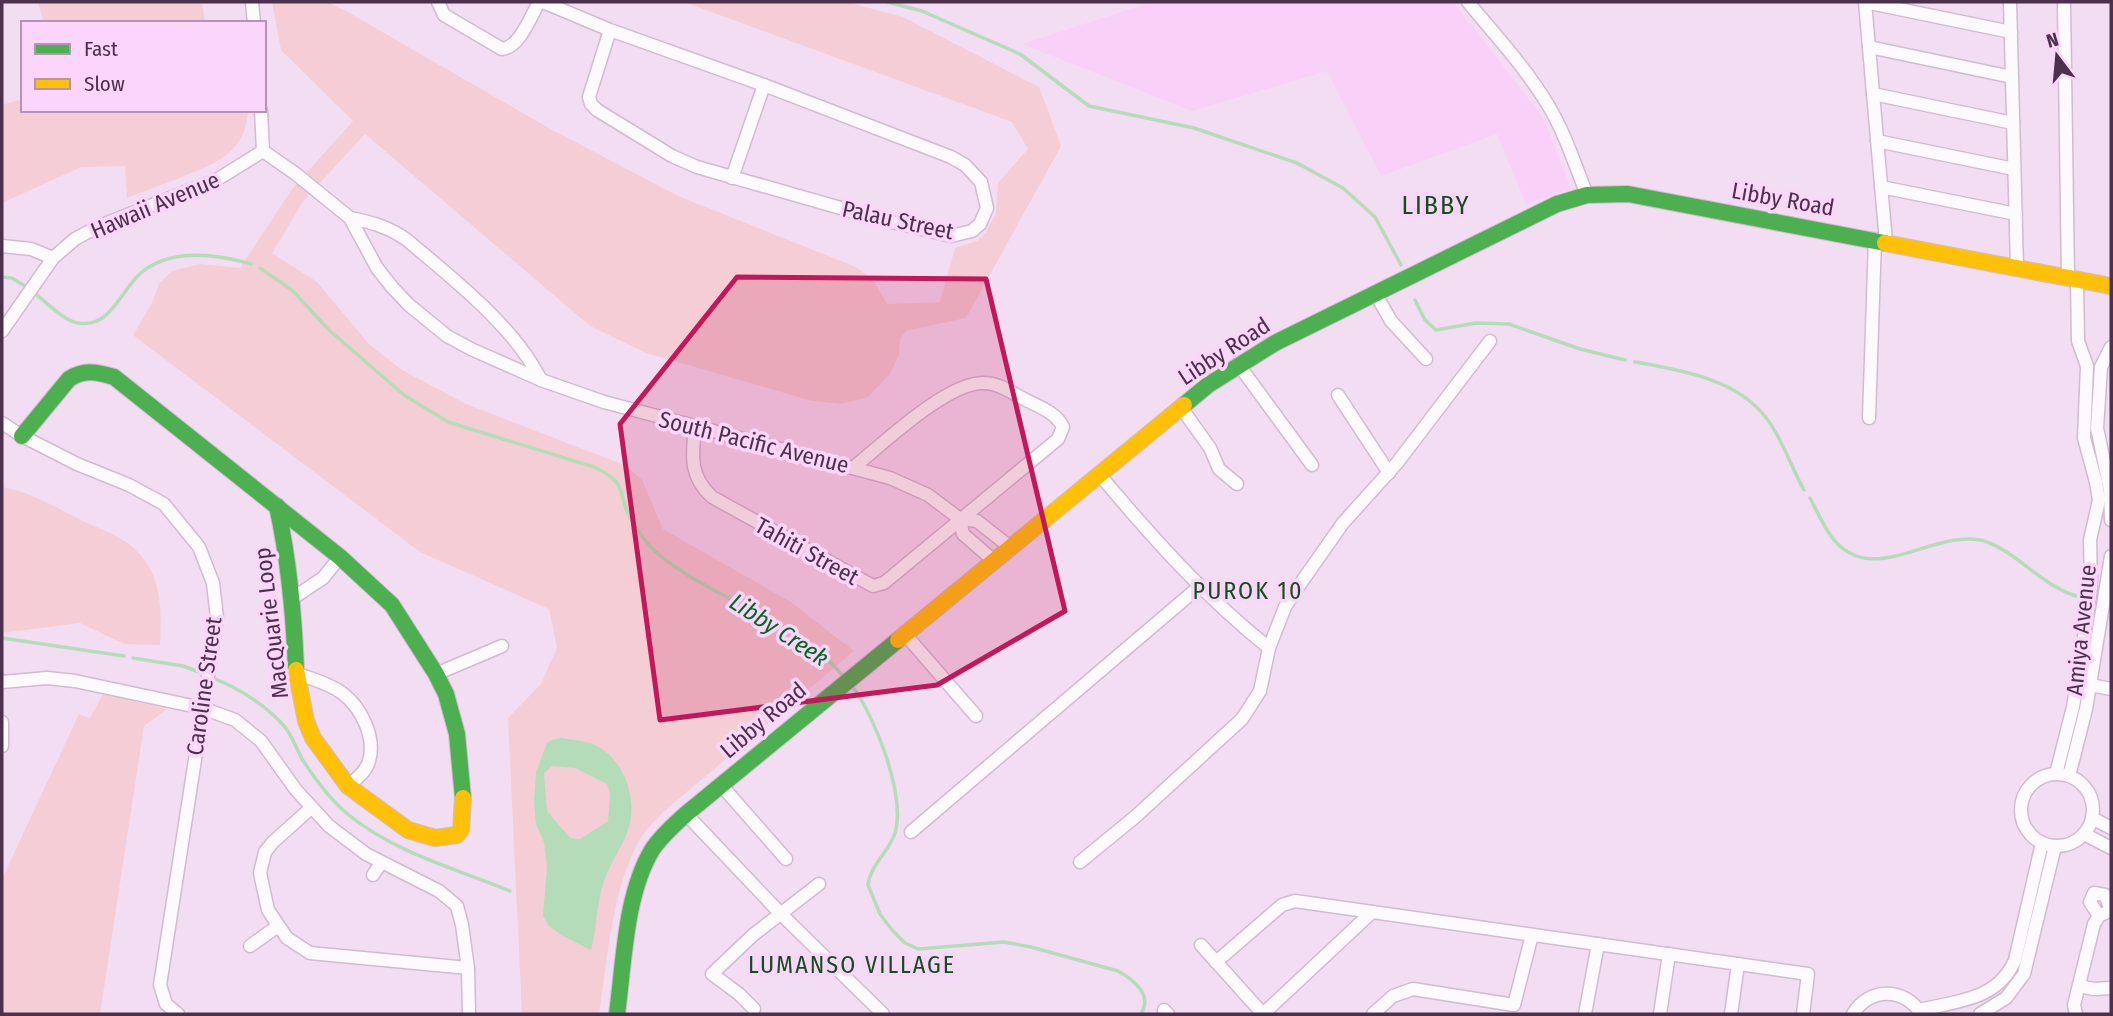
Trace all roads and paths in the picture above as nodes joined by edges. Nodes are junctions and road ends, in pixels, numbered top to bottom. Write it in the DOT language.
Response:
graph roads {
  1 [pos="252,2"];
  2 [pos="438,2"];
  3 [pos="541,2"];
  4 [pos="1468,2"];
  5 [pos="1865,2"];
  6 [pos="2010,2"];
  7 [pos="2064,2"];
  8 [pos="254,21"];
  9 [pos="610,30"];
  10 [pos="2011,32"];
  11 [pos="1869,47"];
  12 [pos="2012,76"];
  13 [pos="764,85"];
  14 [pos="1873,94"];
  15 [pos="261,112"];
  16 [pos="2013,123"];
  17 [pos="1877,141"];
  18 [pos="263,151"];
  19 [pos="2014,169"];
  20 [pos="732,178"];
  21 [pos="1881,187"];
  22 [pos="1587,195"];
  23 [pos="2016,214"];
  24 [pos="350,218"];
  25 [pos="1880,241"];
  26 [pos="2,246"];
  27 [pos="53,258"];
  28 [pos="2017,267"];
  29 [pos="2073,279"];
  30 [pos="2111,286"];
  31 [pos="1375,293"];
  32 [pos="2,331"];
  33 [pos="1490,341"];
  34 [pos="2111,347"];
  35 [pos="1426,359"];
  36 [pos="1238,364"];
  37 [pos="2087,366"];
  38 [pos="2101,367"];
  39 [pos="541,380"];
  40 [pos="1338,396"];
  41 [pos="1180,406"];
  42 [pos="1869,418"];
  43 [pos="2,423"];
  44 [pos="695,427"];
  45 [pos="22,436"];
  46 [pos="1312,465"];
  47 [pos="854,467"];
  48 [pos="1389,473"];
  49 [pos="1099,474"];
  50 [pos="1237,484"];
  51 [pos="277,506"];
  52 [pos="960,519"];
  53 [pos="2111,520"];
  54 [pos="1010,547"];
  55 [pos="2111,556"];
  56 [pos="340,557"];
  57 [pos="993,561"];
  58 [pos="1200,586"];
  59 [pos="293,598"];
  60 [pos="904,633"];
  61 [pos="502,646"];
  62 [pos="1269,648"];
  63 [pos="296,673"];
  64 [pos="436,674"];
  65 [pos="2,682"];
  66 [pos="2084,684"];
  67 [pos="2111,689"];
  68 [pos="202,708"];
  69 [pos="976,716"];
  70 [pos="2,722"];
  71 [pos="2,746"];
  72 [pos="2063,775"];
  73 [pos="721,785"];
  74 [pos="348,786"];
  75 [pos="311,808"];
  76 [pos="686,814"];
  77 [pos="2092,818"];
  78 [pos="2111,828"];
  79 [pos="911,832"];
  80 [pos="2084,834"];
  81 [pos="2048,844"];
  82 [pos="2110,844"];
  83 [pos="786,859"];
  84 [pos="1080,862"];
  85 [pos="381,863"];
  86 [pos="373,875"];
  87 [pos="819,884"];
  88 [pos="1372,912"];
  89 [pos="780,913"];
  90 [pos="2105,913"];
  91 [pos="278,926"];
  92 [pos="1532,935"];
  93 [pos="1598,944"];
  94 [pos="1201,945"];
  95 [pos="250,946"];
  96 [pos="1669,954"];
  97 [pos="1216,962"];
  98 [pos="1738,964"];
  99 [pos="468,968"];
  100 [pos="2079,986"];
  101 [pos="2111,988"];
  102 [pos="1970,997"];
  103 [pos="1957,1001"];
  104 [pos="754,1009"];
  105 [pos="1920,1012"];
  106 [pos="178,1014"];
  107 [pos="469,1014"];
  108 [pos="617,1014"];
  109 [pos="883,1014"];
  110 [pos="1263,1014"];
  111 [pos="1373,1014"];
  112 [pos="1585,1014"];
  113 [pos="1660,1014"];
  114 [pos="1731,1014"];
  115 [pos="1803,1014"];
  116 [pos="1853,1014"];
  117 [pos="1961,1014"];
  118 [pos="1978,1014"];
  119 [pos="2076,1014"];
  1 -- 8 [label="street"];
  2 -- 3 [label="street"];
  3 -- 9 [label="street, Palau Street"];
  4 -- 22 [label="street"];
  5 -- 10 [label="street"];
  5 -- 11 [label="street"];
  6 -- 10 [label="street"];
  7 -- 29 [label="street, Amiya Avenue"];
  9 -- 13 [label="street, Palau Street"];
  9 -- 20 [label="street, Palau Street"];
  10 -- 12 [label="street"];
  11 -- 12 [label="street"];
  11 -- 14 [label="street"];
  12 -- 16 [label="street"];
  13 -- 20 [label="street"];
  13 -- 20 [label="street, Palau Street"];
  14 -- 16 [label="street"];
  14 -- 17 [label="street"];
  15 -- 18 [label="street"];
  16 -- 19 [label="street"];
  17 -- 19 [label="street"];
  17 -- 21 [label="street"];
  18 -- 24 [label="street, South Pacific Avenue"];
  18 -- 27 [label="street, Hawaii Avenue"];
  19 -- 23 [label="street"];
  21 -- 23 [label="street"];
  21 -- 25 [label="street"];
  22 -- 25 [label="main road, Libby Road"];
  22 -- 31 [label="main road, Libby Road"];
  23 -- 28 [label="street"];
  24 -- 39 [label="street, South Pacific Avenue"];
  24 -- 39 [label="street, South Pacific Avenue"];
  25 -- 28 [label="main road, Libby Road"];
  25 -- 42 [label="street"];
  26 -- 27 [label="street"];
  27 -- 32 [label="street, Hawaii Avenue"];
  28 -- 29 [label="main road, Libby Road"];
  29 -- 30 [label="main road, Libby Road"];
  29 -- 37 [label="street, Amiya Avenue"];
  31 -- 35 [label="street"];
  31 -- 36 [label="main road, Libby Road"];
  33 -- 48 [label="street"];
  34 -- 38 [label="street"];
  36 -- 41 [label="main road, Libby Road"];
  36 -- 46 [label="street"];
  37 -- 38 [label="street"];
  37 -- 66 [label="street, Amiya Avenue"];
  38 -- 53 [label="street"];
  39 -- 44 [label="street, South Pacific Avenue"];
  40 -- 48 [label="street"];
  41 -- 49 [label="main road, Libby Road"];
  41 -- 50 [label="street"];
  43 -- 45 [label="street, Caroline Street"];
  44 -- 47 [label="street, South Pacific Avenue"];
  44 -- 52 [label="street, Tahiti Street"];
  45 -- 51 [label="main road, MacQuarie Loop"];
  45 -- 68 [label="street, Caroline Street"];
  47 -- 52 [label="street, South Pacific Avenue"];
  47 -- 52 [label="street, Tahiti Street"];
  48 -- 62 [label="street"];
  49 -- 54 [label="main road, Libby Road"];
  49 -- 58 [label="street"];
  51 -- 56 [label="main road, MacQuarie Loop"];
  51 -- 59 [label="main road, MacQuarie Loop"];
  52 -- 54 [label="street, South Pacific Avenue"];
  52 -- 57 [label="street, South Pacific Avenue"];
  54 -- 57 [label="main road, Libby Road"];
  55 -- 66 [label="street, Amiya Avenue"];
  56 -- 59 [label="street"];
  56 -- 64 [label="main road, MacQuarie Loop"];
  57 -- 60 [label="main road, Libby Road"];
  58 -- 62 [label="street"];
  58 -- 79 [label="street"];
  59 -- 63 [label="main road, MacQuarie Loop"];
  60 -- 69 [label="street"];
  60 -- 73 [label="main road, Libby Road"];
  61 -- 64 [label="street"];
  62 -- 84 [label="street"];
  63 -- 74 [label="main road, MacQuarie Loop"];
  63 -- 74 [label="street"];
  64 -- 74 [label="main road, MacQuarie Loop"];
  65 -- 68 [label="street"];
  66 -- 67 [label="street"];
  66 -- 72 [label="street, Amiya Avenue"];
  68 -- 75 [label="street"];
  68 -- 106 [label="street, Caroline Street"];
  70 -- 71 [label="street"];
  72 -- 77 [label="street"];
  72 -- 81 [label="street"];
  73 -- 76 [label="main road, Libby Road"];
  73 -- 83 [label="street"];
  75 -- 85 [label="street"];
  75 -- 91 [label="street"];
  76 -- 89 [label="street"];
  76 -- 108 [label="main road, Libby Road"];
  77 -- 78 [label="street"];
  77 -- 80 [label="street"];
  80 -- 81 [label="street"];
  80 -- 82 [label="street"];
  81 -- 102 [label="street"];
  81 -- 118 [label="street"];
  85 -- 86 [label="street"];
  85 -- 99 [label="street"];
  87 -- 89 [label="street"];
  88 -- 92 [label="street"];
  88 -- 97 [label="street"];
  88 -- 110 [label="street"];
  89 -- 104 [label="street"];
  89 -- 109 [label="street"];
  90 -- 100 [label="street"];
  91 -- 95 [label="street"];
  91 -- 99 [label="street"];
  92 -- 93 [label="street"];
  92 -- 111 [label="street"];
  93 -- 96 [label="street"];
  93 -- 112 [label="street"];
  94 -- 97 [label="street"];
  96 -- 98 [label="street"];
  96 -- 113 [label="street"];
  97 -- 110 [label="street"];
  98 -- 114 [label="street"];
  98 -- 115 [label="street"];
  99 -- 107 [label="street"];
  100 -- 101 [label="street"];
  100 -- 119 [label="street"];
  102 -- 103 [label="street"];
  102 -- 118 [label="street"];
  103 -- 105 [label="street"];
  103 -- 117 [label="street"];
  105 -- 116 [label="street"];
}
